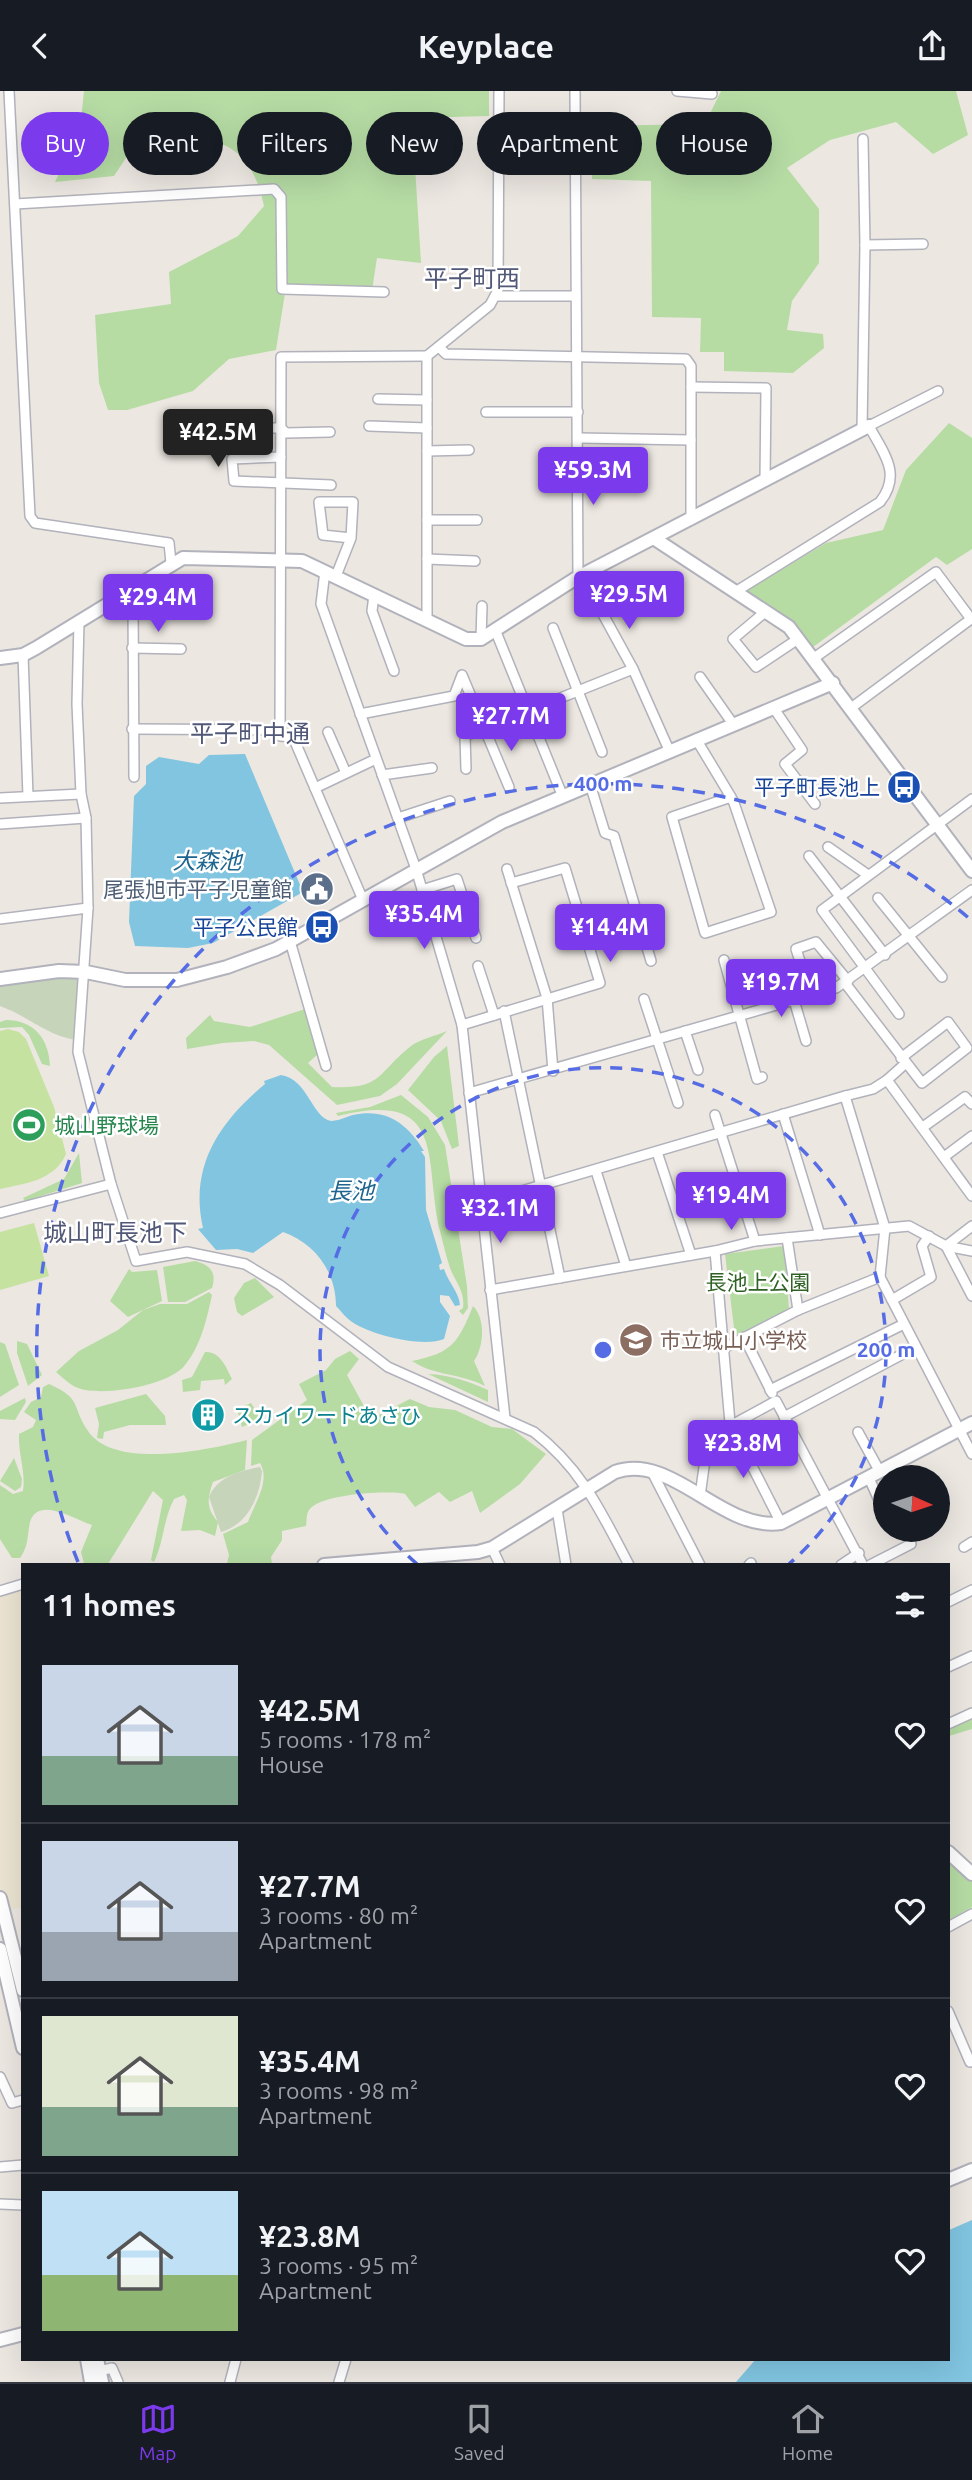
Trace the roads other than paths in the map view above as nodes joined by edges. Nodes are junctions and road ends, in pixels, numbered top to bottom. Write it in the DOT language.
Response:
graph roads {
  1 [pos="9,91"];
  2 [pos="499,91"];
  3 [pos="575,91"];
  4 [pos="677,91"];
  5 [pos="712,94"];
  6 [pos="863,139"];
  7 [pos="15,204"];
  8 [pos="923,244"];
  9 [pos="865,245"];
  10 [pos="384,292"];
  11 [pos="495,296"];
  12 [pos="576,296"];
  13 [pos="439,348"];
  14 [pos="428,356"];
  15 [pos="578,356"];
  16 [pos="691,387"];
  17 [pos="938,391"];
  18 [pos="378,399"];
  19 [pos="427,400"];
  20 [pos="486,412"];
  21 [pos="578,412"];
  22 [pos="369,426"];
  23 [pos="222,428"];
  24 [pos="281,428"];
  25 [pos="427,428"];
  26 [pos="866,428"];
  27 [pos="330,432"];
  28 [pos="578,438"];
  29 [pos="691,440"];
  30 [pos="469,450"];
  31 [pos="427,451"];
  32 [pos="281,457"];
  33 [pos="765,481"];
  34 [pos="281,484"];
  35 [pos="331,485"];
  36 [pos="427,520"];
  37 [pos="477,520"];
  38 [pos="691,520"];
  39 [pos="351,538"];
  40 [pos="655,539"];
  41 [pos="427,559"];
  42 [pos="281,560"];
  43 [pos="475,561"];
  44 [pos="171,563"];
  45 [pos="330,573"];
  46 [pos="578,577"];
  47 [pos="129,589"];
  48 [pos="735,592"];
  49 [pos="374,595"];
  50 [pos="481,606"];
  51 [pos="599,607"];
  52 [pos="765,611"];
  53 [pos="79,621"];
  54 [pos="427,621"];
  55 [pos="553,628"];
  56 [pos="496,632"];
  57 [pos="481,639"];
  58 [pos="799,639"];
  59 [pos="132,648"];
  60 [pos="181,649"];
  61 [pos="23,655"];
  62 [pos="0,658"];
  63 [pos="814,658"];
  64 [pos="633,669"];
  65 [pos="394,671"];
  66 [pos="700,677"];
  67 [pos="833,684"];
  68 [pos="578,692"];
  69 [pos="774,707"];
  70 [pos="851,708"];
  71 [pos="529,711"];
  72 [pos="360,714"];
  73 [pos="733,724"];
  74 [pos="132,729"];
  75 [pos="485,729"];
  76 [pos="279,730"];
  77 [pos="328,732"];
  78 [pos="696,739"];
  79 [pos="669,750"];
  80 [pos="602,752"];
  81 [pos="376,759"];
  82 [pos="432,768"];
  83 [pos="467,769"];
  84 [pos="346,773"];
  85 [pos="382,775"];
  86 [pos="134,777"];
  87 [pos="590,784"];
  88 [pos="509,787"];
  89 [pos="315,788"];
  90 [pos="81,794"];
  91 [pos="28,796"];
  92 [pos="563,797"];
  93 [pos="731,797"];
  94 [pos="0,798"];
  95 [pos="972,799"];
  96 [pos="450,801"];
  97 [pos="815,804"];
  98 [pos="86,818"];
  99 [pos="398,818"];
  100 [pos="0,824"];
  101 [pos="938,824"];
  102 [pos="828,847"];
  103 [pos="809,856"];
  104 [pos="416,869"];
  105 [pos="507,869"];
  106 [pos="972,871"];
  107 [pos="868,875"];
  108 [pos="511,883"];
  109 [pos="422,890"];
  110 [pos="972,890"];
  111 [pos="840,896"];
  112 [pos="878,898"];
  113 [pos="363,900"];
  114 [pos="88,908"];
  115 [pos="0,919"];
  116 [pos="911,937"];
  117 [pos="476,938"];
  118 [pos="290,941"];
  119 [pos="885,955"];
  120 [pos="724,960"];
  121 [pos="651,961"];
  122 [pos="478,966"];
  123 [pos="867,968"];
  124 [pos="86,972"];
  125 [pos="942,977"];
  126 [pos="0,979"];
  127 [pos="846,982"];
  128 [pos="811,995"];
  129 [pos="547,998"];
  130 [pos="644,999"];
  131 [pos="794,1000"];
  132 [pos="505,1011"];
  133 [pos="899,1014"];
  134 [pos="494,1015"];
  135 [pos="740,1015"];
  136 [pos="462,1025"];
  137 [pos="685,1031"];
  138 [pos="657,1040"];
  139 [pos="806,1041"];
  140 [pos="903,1060"];
  141 [pos="326,1066"];
  142 [pos="698,1070"];
  143 [pos="553,1071"];
  144 [pos="762,1077"];
  145 [pos="887,1080"];
  146 [pos="519,1081"];
  147 [pos="469,1093"];
  148 [pos="845,1096"];
  149 [pos="970,1097"];
  150 [pos="678,1103"];
  151 [pos="783,1114"];
  152 [pos="715,1115"];
  153 [pos="923,1127"];
  154 [pos="720,1133"];
  155 [pos="972,1136"];
  156 [pos="657,1152"];
  157 [pos="944,1157"];
  158 [pos="596,1171"];
  159 [pos="111,1184"];
  160 [pos="541,1187"];
  161 [pos="972,1196"];
  162 [pos="481,1203"];
  163 [pos="0,1213"];
  164 [pos="972,1226"];
  165 [pos="885,1228"];
  166 [pos="820,1235"];
  167 [pos="929,1236"];
  168 [pos="787,1238"];
  169 [pos="755,1241"];
  170 [pos="946,1246"];
  171 [pos="715,1251"];
  172 [pos="972,1251"];
  173 [pos="691,1255"];
  174 [pos="626,1266"];
  175 [pos="880,1277"];
  176 [pos="560,1278"];
  177 [pos="489,1290"];
  178 [pos="972,1296"];
  179 [pos="892,1300"];
  180 [pos="798,1310"];
  181 [pos="904,1324"];
  182 [pos="744,1337"];
  183 [pos="726,1346"];
  184 [pos="916,1347"];
  185 [pos="770,1390"];
  186 [pos="775,1401"];
  187 [pos="784,1417"];
  188 [pos="505,1418"];
  189 [pos="730,1423"];
  190 [pos="972,1423"];
  191 [pos="959,1429"];
  192 [pos="858,1432"];
  193 [pos="972,1454"];
  194 [pos="892,1465"];
  195 [pos="651,1470"];
  196 [pos="873,1472"];
  197 [pos="873,1476"];
  198 [pos="589,1489"];
  199 [pos="700,1496"];
  200 [pos="830,1499"];
  201 [pos="557,1509"];
  202 [pos="781,1523"];
  203 [pos="911,1544"];
  204 [pos="492,1548"];
  205 [pos="859,1553"];
  206 [pos="348,1563"];
  207 [pos="499,1563"];
  208 [pos="566,1563"];
  209 [pos="628,1563"];
  210 [pos="699,1563"];
  211 [pos="844,1563"];
  212 [pos="862,1563"];
  213 [pos="874,1563"];
  214 [pos="21,1585"];
  215 [pos="972,1590"];
  216 [pos="0,1591"];
  217 [pos="950,1601"];
  218 [pos="972,1656"];
  219 [pos="950,1666"];
  220 [pos="972,1713"];
  221 [pos="950,1723"];
  222 [pos="950,1854"];
  223 [pos="972,1874"];
  224 [pos="0,1898"];
  225 [pos="972,1914"];
  226 [pos="950,1926"];
  227 [pos="8,1954"];
  228 [pos="21,1985"];
  229 [pos="950,2016"];
  230 [pos="21,2035"];
  231 [pos="970,2062"];
  232 [pos="0,2077"];
  233 [pos="21,2101"];
  234 [pos="21,2165"];
  235 [pos="0,2167"];
  236 [pos="972,2170"];
  237 [pos="950,2179"];
  238 [pos="0,2204"];
  239 [pos="21,2205"];
  240 [pos="21,2335"];
  241 [pos="0,2340"];
  242 [pos="87,2361"];
  243 [pos="235,2361"];
  244 [pos="345,2361"];
  245 [pos="99,2370"];
  246 [pos="91,2382"];
  247 [pos="118,2382"];
  248 [pos="230,2382"];
  249 [pos="339,2382"];
  1 -- 7 [label="street"];
  2 -- 11 [label="street"];
  3 -- 12 [label="street"];
  4 -- 5 [label="street"];
  6 -- 9 [label="street"];
  7 -- 10 [label="street"];
  7 -- 44 [label="street"];
  8 -- 9 [label="street"];
  9 -- 26 [label="street"];
  11 -- 12 [label="street"];
  11 -- 13 [label="street"];
  12 -- 15 [label="street"];
  13 -- 14 [label="street"];
  13 -- 15 [label="street"];
  14 -- 19 [label="street"];
  14 -- 24 [label="street"];
  15 -- 16 [label="street"];
  15 -- 21 [label="street"];
  16 -- 29 [label="street"];
  16 -- 33 [label="street"];
  17 -- 26 [label="street"];
  18 -- 19 [label="street"];
  19 -- 25 [label="street"];
  20 -- 21 [label="street"];
  21 -- 28 [label="street"];
  22 -- 25 [label="street"];
  23 -- 24 [label="street"];
  24 -- 27 [label="street"];
  24 -- 32 [label="street"];
  25 -- 31 [label="street"];
  26 -- 33 [label="street"];
  26 -- 48 [label="street"];
  28 -- 29 [label="street"];
  28 -- 46 [label="street"];
  29 -- 38 [label="street"];
  30 -- 31 [label="street"];
  31 -- 36 [label="street"];
  32 -- 34 [label="street"];
  32 -- 34 [label="street"];
  33 -- 38 [label="street"];
  34 -- 35 [label="street"];
  34 -- 42 [label="street"];
  36 -- 37 [label="street"];
  36 -- 41 [label="street"];
  38 -- 40 [label="street"];
  39 -- 39 [label="street"];
  39 -- 45 [label="street"];
  40 -- 46 [label="street"];
  40 -- 48 [label="street"];
  41 -- 43 [label="street"];
  41 -- 54 [label="street"];
  42 -- 44 [label="street"];
  42 -- 45 [label="street"];
  42 -- 76 [label="street"];
  44 -- 47 [label="street"];
  45 -- 49 [label="street"];
  45 -- 72 [label="street"];
  46 -- 56 [label="street"];
  47 -- 53 [label="street"];
  47 -- 59 [label="street"];
  48 -- 52 [label="street"];
  49 -- 54 [label="street"];
  49 -- 65 [label="street"];
  50 -- 57 [label="street"];
  51 -- 64 [label="street"];
  52 -- 58 [label="street"];
  52 -- 58 [label="street"];
  53 -- 61 [label="street"];
  53 -- 90 [label="street"];
  54 -- 57 [label="street"];
  55 -- 68 [label="street"];
  56 -- 57 [label="street"];
  56 -- 71 [label="street"];
  58 -- 63 [label="street"];
  59 -- 60 [label="street"];
  59 -- 74 [label="street"];
  61 -- 62 [label="street"];
  61 -- 91 [label="street"];
  63 -- 67 [label="street"];
  63 -- 70 [label="street"];
  64 -- 68 [label="street"];
  64 -- 79 [label="street"];
  66 -- 73 [label="street"];
  67 -- 69 [label="street"];
  67 -- 70 [label="street"];
  68 -- 71 [label="street"];
  68 -- 80 [label="street"];
  69 -- 73 [label="street"];
  69 -- 97 [label="street"];
  70 -- 101 [label="street"];
  71 -- 75 [label="street"];
  71 -- 92 [label="street"];
  72 -- 75 [label="street"];
  72 -- 81 [label="street"];
  73 -- 78 [label="street"];
  74 -- 76 [label="street"];
  74 -- 86 [label="street"];
  75 -- 83 [label="street"];
  75 -- 88 [label="street"];
  76 -- 89 [label="street"];
  77 -- 84 [label="street"];
  78 -- 79 [label="street"];
  78 -- 93 [label="street"];
  79 -- 87 [label="street"];
  81 -- 84 [label="street"];
  81 -- 85 [label="street"];
  82 -- 85 [label="street"];
  84 -- 89 [label="street"];
  85 -- 99 [label="street"];
  87 -- 92 [label="street"];
  87 -- 121 [label="street"];
  89 -- 113 [label="street"];
  90 -- 91 [label="street"];
  90 -- 98 [label="street"];
  91 -- 94 [label="street"];
  92 -- 104 [label="street"];
  93 -- 93 [label="street"];
  95 -- 101 [label="street"];
  96 -- 99 [label="street"];
  98 -- 100 [label="street"];
  98 -- 114 [label="street"];
  99 -- 104 [label="street"];
  101 -- 106 [label="street"];
  101 -- 107 [label="street"];
  102 -- 107 [label="street"];
  103 -- 111 [label="street"];
  104 -- 109 [label="street"];
  104 -- 113 [label="street"];
  105 -- 108 [label="street"];
  107 -- 111 [label="street"];
  108 -- 129 [label="street"];
  108 -- 129 [label="street"];
  109 -- 117 [label="street"];
  109 -- 136 [label="street"];
  110 -- 116 [label="street"];
  111 -- 119 [label="street"];
  111 -- 123 [label="street"];
  112 -- 116 [label="street"];
  113 -- 118 [label="street"];
  114 -- 115 [label="street"];
  114 -- 124 [label="street"];
  116 -- 119 [label="street"];
  116 -- 125 [label="street"];
  118 -- 124 [label="street"];
  118 -- 141 [label="street"];
  119 -- 123 [label="street"];
  120 -- 135 [label="street"];
  122 -- 134 [label="street"];
  123 -- 127 [label="street"];
  123 -- 133 [label="street"];
  124 -- 126 [label="street"];
  124 -- 159 [label="street"];
  127 -- 128 [label="street"];
  127 -- 128 [label="street"];
  127 -- 140 [label="street"];
  128 -- 131 [label="street"];
  129 -- 132 [label="street"];
  129 -- 143 [label="street"];
  130 -- 138 [label="street"];
  131 -- 135 [label="street"];
  131 -- 139 [label="street"];
  132 -- 134 [label="street"];
  132 -- 146 [label="street"];
  134 -- 136 [label="street"];
  135 -- 137 [label="street"];
  135 -- 144 [label="street"];
  136 -- 147 [label="street"];
  137 -- 138 [label="street"];
  137 -- 142 [label="street"];
  138 -- 143 [label="street"];
  138 -- 150 [label="street"];
  140 -- 140 [label="street"];
  140 -- 145 [label="street"];
  143 -- 146 [label="street"];
  145 -- 148 [label="street"];
  145 -- 153 [label="street"];
  146 -- 147 [label="street"];
  146 -- 160 [label="street"];
  147 -- 162 [label="street"];
  148 -- 151 [label="street"];
  148 -- 165 [label="street"];
  149 -- 153 [label="street"];
  151 -- 154 [label="street"];
  151 -- 166 [label="street"];
  152 -- 154 [label="street"];
  153 -- 157 [label="street"];
  154 -- 156 [label="street"];
  154 -- 169 [label="street"];
  155 -- 157 [label="street"];
  156 -- 158 [label="street"];
  156 -- 173 [label="street"];
  157 -- 161 [label="street"];
  158 -- 160 [label="street"];
  158 -- 174 [label="street"];
  159 -- 163 [label="street"];
  159 -- 188 [label="street"];
  160 -- 162 [label="street"];
  160 -- 176 [label="street"];
  162 -- 177 [label="street"];
  164 -- 170 [label="street"];
  165 -- 166 [label="street"];
  165 -- 167 [label="street"];
  165 -- 175 [label="street"];
  166 -- 168 [label="street"];
  167 -- 170 [label="street"];
  167 -- 179 [label="street"];
  168 -- 169 [label="street"];
  168 -- 180 [label="street"];
  169 -- 171 [label="street"];
  170 -- 172 [label="street"];
  170 -- 178 [label="street"];
  171 -- 173 [label="street"];
  171 -- 183 [label="street"];
  173 -- 174 [label="street"];
  174 -- 176 [label="street"];
  175 -- 179 [label="street"];
  175 -- 180 [label="street"];
  176 -- 177 [label="street"];
  177 -- 188 [label="street"];
  179 -- 181 [label="street"];
  180 -- 182 [label="street"];
  181 -- 184 [label="street"];
  181 -- 185 [label="street"];
  182 -- 183 [label="street"];
  182 -- 185 [label="street"];
  183 -- 189 [label="street"];
  184 -- 187 [label="street"];
  184 -- 191 [label="street"];
  185 -- 186 [label="street"];
  186 -- 187 [label="street"];
  186 -- 189 [label="street"];
  187 -- 200 [label="street"];
  188 -- 198 [label="street"];
  189 -- 199 [label="street"];
  189 -- 202 [label="street"];
  190 -- 191 [label="street"];
  191 -- 193 [label="street"];
  191 -- 194 [label="street"];
  192 -- 196 [label="street"];
  195 -- 198 [label="street"];
  195 -- 199 [label="street"];
  195 -- 210 [label="street"];
  197 -- 200 [label="street"];
  198 -- 201 [label="street"];
  198 -- 209 [label="street"];
  199 -- 202 [label="street"];
  200 -- 202 [label="street"];
  200 -- 205 [label="street"];
  201 -- 204 [label="street"];
  201 -- 208 [label="street"];
  203 -- 213 [label="street"];
  204 -- 206 [label="street"];
  204 -- 207 [label="street"];
  205 -- 211 [label="street"];
  205 -- 212 [label="street"];
  214 -- 216 [label="street"];
  215 -- 217 [label="street"];
  218 -- 219 [label="street"];
  220 -- 221 [label="street"];
  222 -- 223 [label="street"];
  224 -- 227 [label="street"];
  225 -- 226 [label="street"];
  227 -- 228 [label="street"];
  227 -- 230 [label="street"];
  229 -- 231 [label="street"];
  232 -- 233 [label="street"];
  234 -- 235 [label="street"];
  236 -- 237 [label="street"];
  238 -- 239 [label="street"];
  240 -- 241 [label="street"];
  242 -- 246 [label="street"];
  243 -- 248 [label="street"];
  244 -- 249 [label="street"];
  245 -- 247 [label="street"];
}
